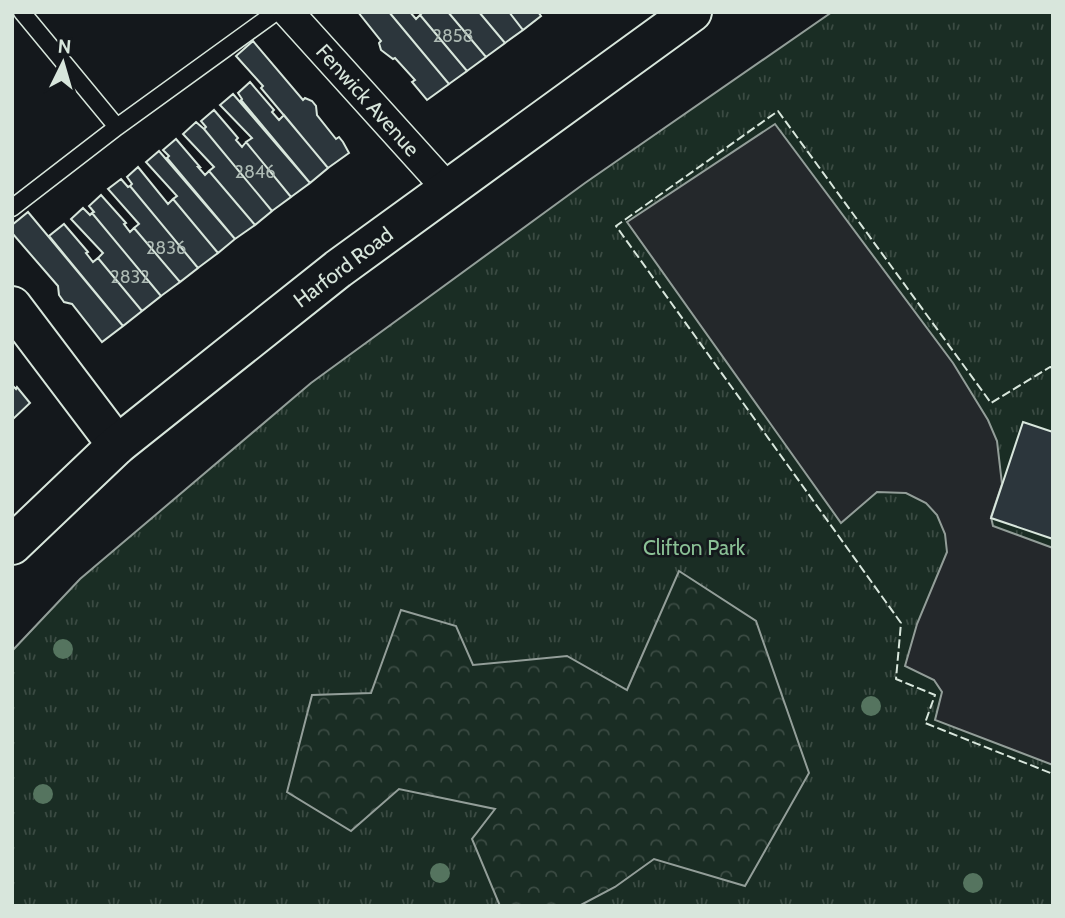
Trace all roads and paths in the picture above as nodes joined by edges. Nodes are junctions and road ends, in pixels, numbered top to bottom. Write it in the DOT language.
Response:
graph roads {
  1 [pos="22,12"];
  2 [pos="276,12"];
  3 [pos="288,12"];
  4 [pos="692,12"];
  5 [pos="117,127"];
  6 [pos="447,188"];
  7 [pos="12,208"];
  8 [pos="12,306"];
  9 [pos="117,445"];
  10 [pos="12,545"];
  1 -- 5 [label="lane"];
  2 -- 5 [label="lane"];
  3 -- 6 [label="street, Fenwick Avenue"];
  4 -- 6 [label="main road, Harford Road"];
  5 -- 7 [label="lane"];
  6 -- 9 [label="main road, Harford Road"];
  8 -- 9 [label="main road"];
  9 -- 10 [label="main road, Harford Road"];
}
